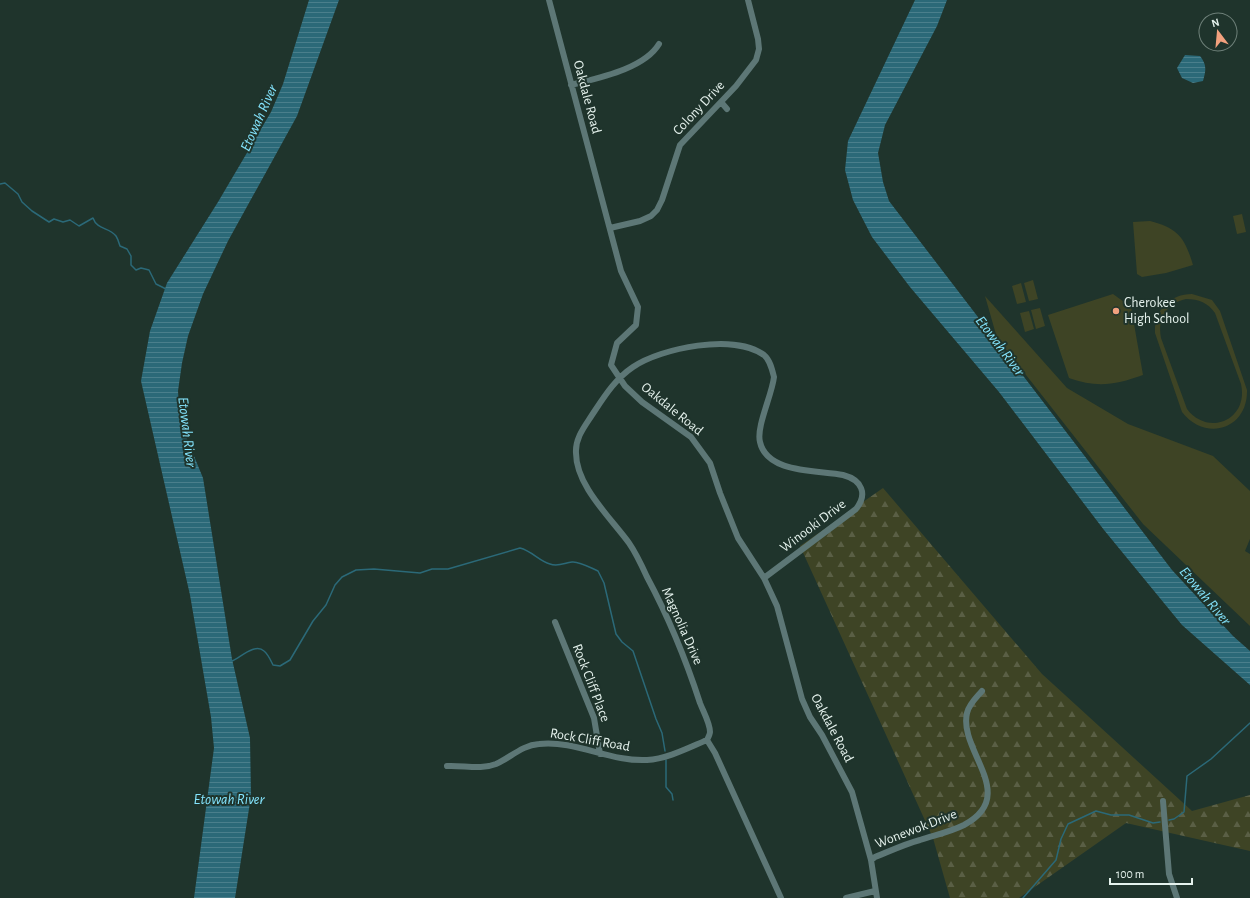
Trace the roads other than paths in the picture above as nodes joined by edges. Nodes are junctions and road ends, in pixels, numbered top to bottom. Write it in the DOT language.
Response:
graph roads {
  1 [pos="549,0"];
  2 [pos="748,0"];
  3 [pos="659,44"];
  4 [pos="571,85"];
  5 [pos="721,102"];
  6 [pos="727,109"];
  7 [pos="610,228"];
  8 [pos="619,378"];
  9 [pos="764,578"];
  10 [pos="555,622"];
  11 [pos="982,691"];
  12 [pos="707,740"];
  13 [pos="600,754"];
  14 [pos="447,766"];
  15 [pos="1163,801"];
  16 [pos="871,860"];
  17 [pos="875,891"];
  18 [pos="780,898"];
  19 [pos="846,898"];
  20 [pos="877,898"];
  21 [pos="1177,898"];
  1 -- 4 [label="street, Oakdale Road"];
  2 -- 5 [label="street, Colony Drive"];
  3 -- 4 [label="street"];
  4 -- 7 [label="street, Oakdale Road"];
  5 -- 6 [label="street"];
  5 -- 7 [label="street, Colony Drive"];
  7 -- 8 [label="street, Oakdale Road"];
  8 -- 9 [label="street, Oakdale Road"];
  8 -- 9 [label="street, Winooki Drive"];
  8 -- 12 [label="street, Magnolia Drive"];
  9 -- 16 [label="street, Oakdale Road"];
  10 -- 13 [label="street, Rock Cliff Place"];
  11 -- 16 [label="street, Wonewok Drive"];
  12 -- 13 [label="street, Rock Cliff Road"];
  12 -- 18 [label="street, Magnolia Drive"];
  13 -- 14 [label="street, Rock Cliff Road"];
  15 -- 21 [label="street"];
  16 -- 17 [label="street, Oakdale Road"];
  17 -- 19 [label="street"];
  17 -- 20 [label="street, Oakdale Road"];
}
